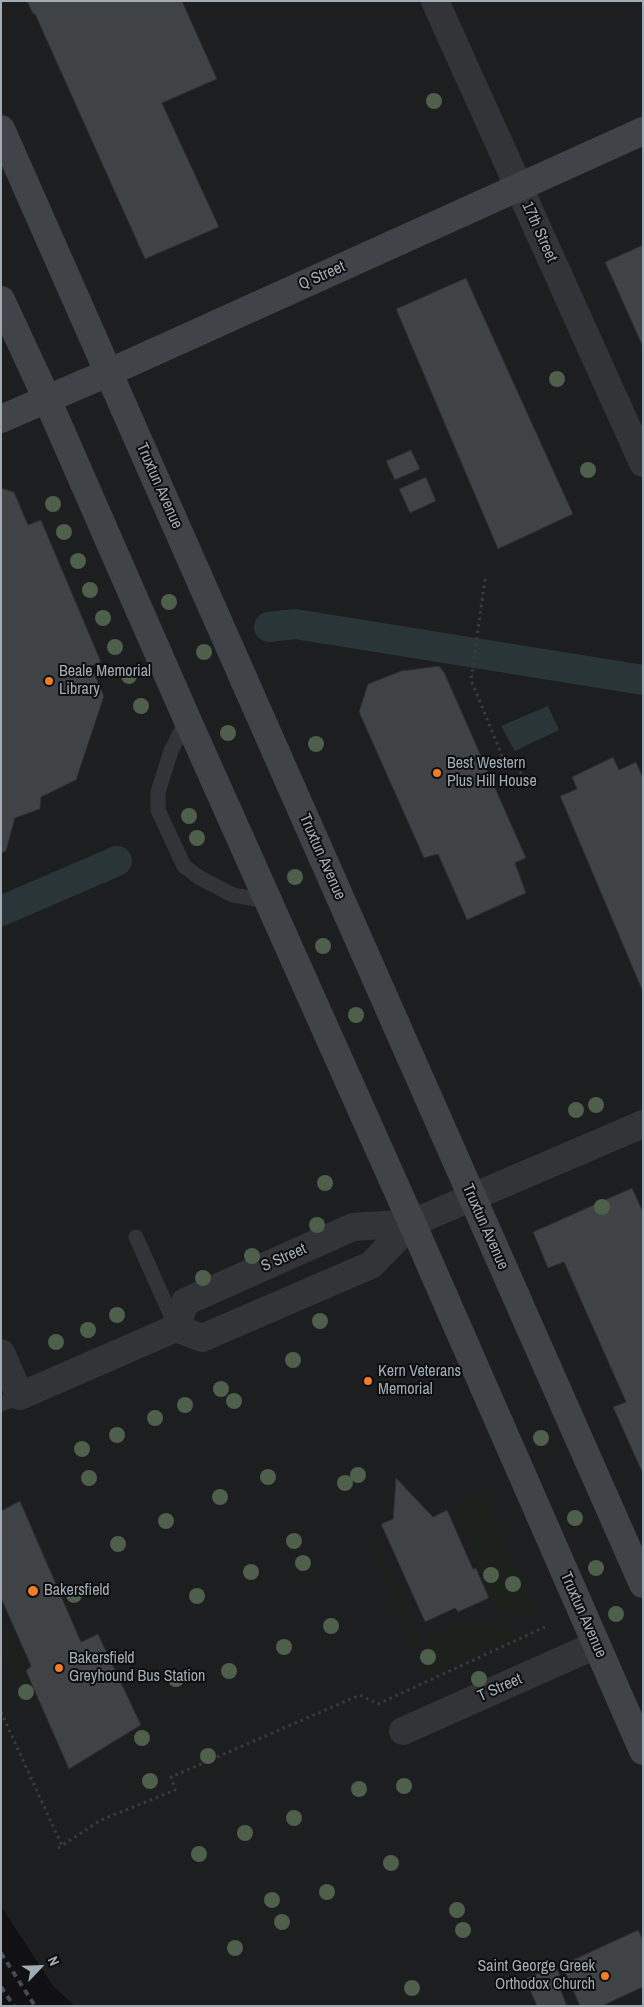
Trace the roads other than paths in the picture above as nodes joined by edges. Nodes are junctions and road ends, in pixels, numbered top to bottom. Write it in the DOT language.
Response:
graph roads {
  1 [pos="435,1"];
  2 [pos="1,129"];
  3 [pos="643,131"];
  4 [pos="519,187"];
  5 [pos="1,300"];
  6 [pos="110,372"];
  7 [pos="48,399"];
  8 [pos="1,419"];
  9 [pos="643,463"];
  10 [pos="187,719"];
  11 [pos="268,901"];
  12 [pos="643,1124"];
  13 [pos="471,1197"];
  14 [pos="412,1224"];
  15 [pos="136,1237"];
  16 [pos="176,1328"];
  17 [pos="1,1353"];
  18 [pos="11,1400"];
  19 [pos="643,1584"];
  20 [pos="596,1645"];
  21 [pos="403,1732"];
  22 [pos="643,1751"];
  1 -- 4 [label="street, 17th Street"];
  2 -- 6 [label="main road, Truxtun Avenue"];
  3 -- 4 [label="main road, Q Street"];
  4 -- 6 [label="main road, Q Street"];
  4 -- 9 [label="street, 17th Street"];
  5 -- 7 [label="main road, Truxtun Avenue"];
  6 -- 7 [label="main road, Q Street"];
  6 -- 13 [label="main road, Truxtun Avenue"];
  7 -- 8 [label="main road, Q Street"];
  7 -- 10 [label="main road, Truxtun Avenue"];
  10 -- 11 [label="main road, Truxtun Avenue"];
  10 -- 11 [label="lane"];
  11 -- 14 [label="main road, Truxtun Avenue"];
  12 -- 13 [label="street, S Street"];
  13 -- 14 [label="street, S Street"];
  13 -- 19 [label="main road, Truxtun Avenue"];
  14 -- 16 [label="street, S Street"];
  14 -- 16 [label="street, S Street"];
  14 -- 20 [label="main road, Truxtun Avenue"];
  15 -- 16 [label="lane"];
  16 -- 18 [label="street"];
  17 -- 18 [label="street"];
  20 -- 21 [label="street, T Street"];
  20 -- 22 [label="main road, Truxtun Avenue"];
}
